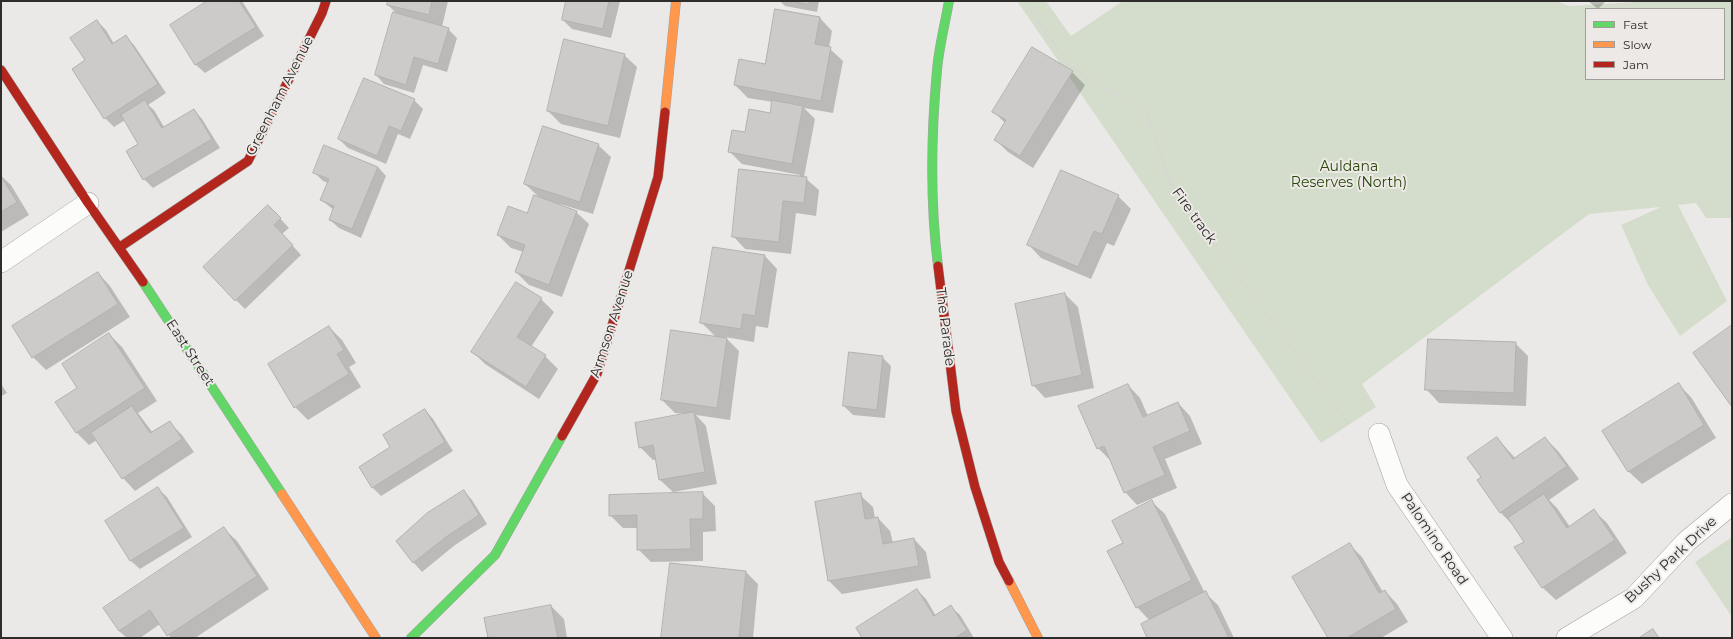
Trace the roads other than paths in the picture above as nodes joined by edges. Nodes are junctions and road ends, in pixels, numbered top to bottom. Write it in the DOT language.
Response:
graph roads {
  1 [pos="326,1"];
  2 [pos="676,1"];
  3 [pos="949,1"];
  4 [pos="1,70"];
  5 [pos="88,203"];
  6 [pos="120,246"];
  7 [pos="1,262"];
  8 [pos="1379,434"];
  9 [pos="1732,504"];
  10 [pos="376,638"];
  11 [pos="411,638"];
  12 [pos="1038,638"];
  13 [pos="1502,638"];
  14 [pos="1566,638"];
  1 -- 6 [label="street, Greenham Avenue"];
  2 -- 11 [label="street, Armson Avenue"];
  3 -- 12 [label="street, The Parade"];
  4 -- 5 [label="street, East Street"];
  5 -- 6 [label="street, East Street"];
  5 -- 7 [label="street"];
  6 -- 10 [label="street, East Street"];
  8 -- 13 [label="street, Palomino Road"];
  9 -- 14 [label="street, Bushy Park Drive"];
}
